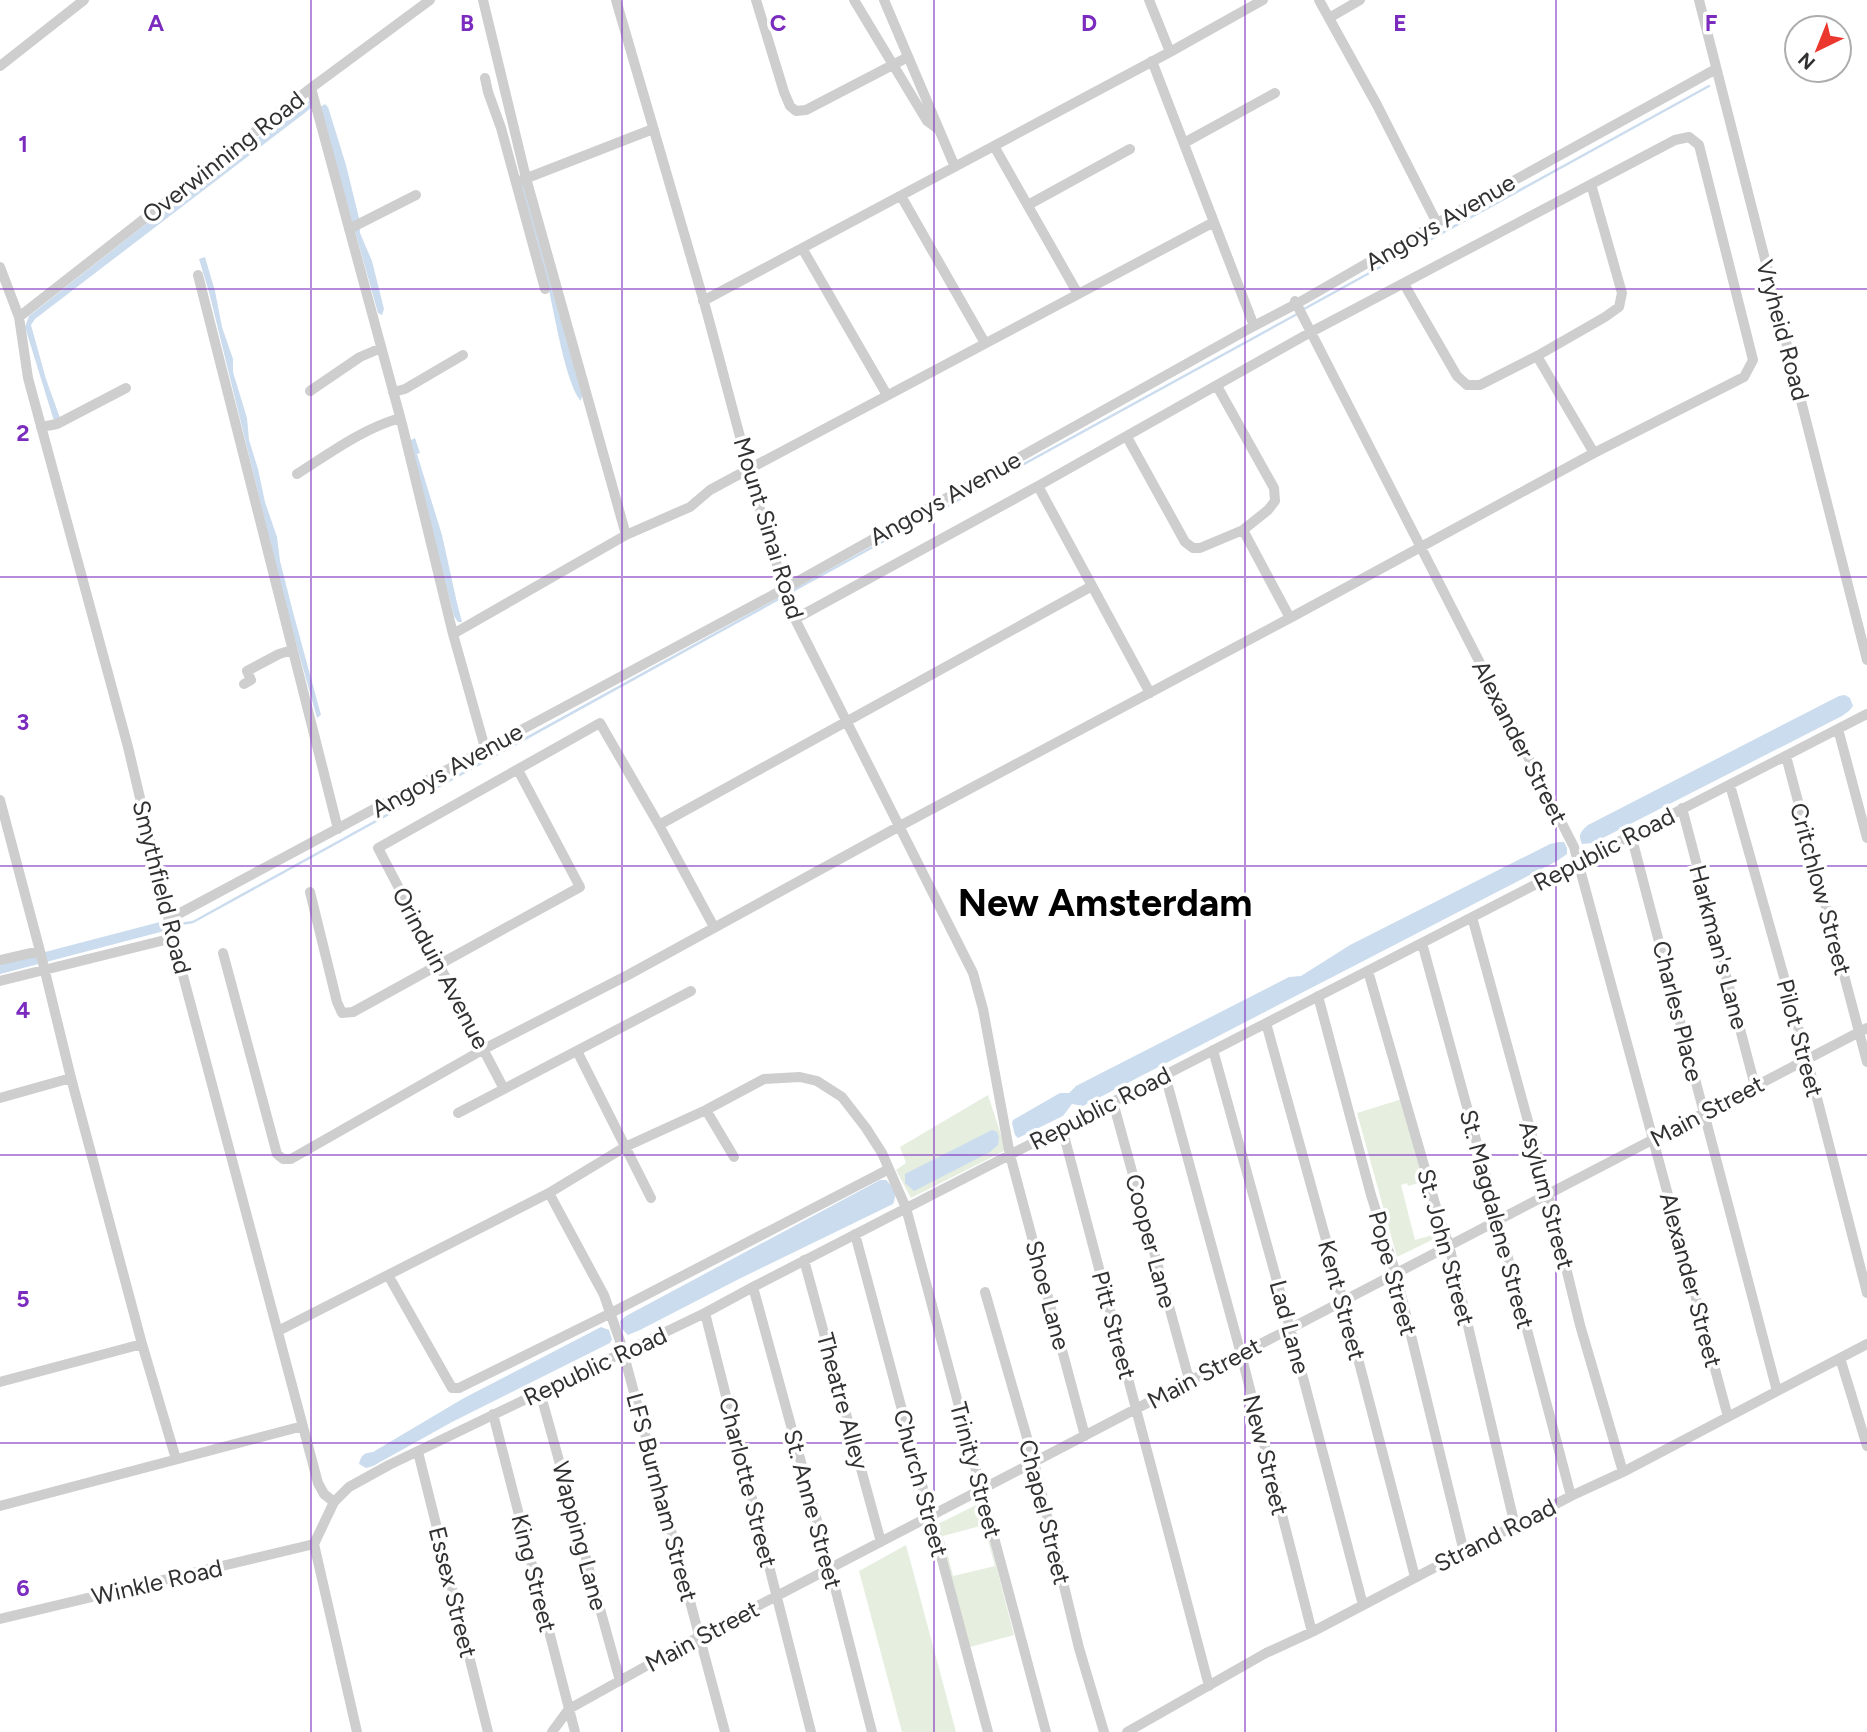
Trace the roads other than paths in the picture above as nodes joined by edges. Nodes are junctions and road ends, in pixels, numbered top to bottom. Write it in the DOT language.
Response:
graph roads {
  1 [pos="84,0"];
  2 [pos="430,0"];
  3 [pos="483,0"];
  4 [pos="616,0"];
  5 [pos="756,0"];
  6 [pos="854,0"];
  7 [pos="884,0"];
  8 [pos="1149,0"];
  9 [pos="1263,0"];
  10 [pos="1320,0"];
  11 [pos="1360,0"];
  12 [pos="1699,0"];
  13 [pos="1329,18"];
  14 [pos="1170,52"];
  15 [pos="908,57"];
  16 [pos="1152,61"];
  17 [pos="893,65"];
  18 [pos="0,66"];
  19 [pos="1716,69"];
  20 [pos="485,78"];
  21 [pos="312,88"];
  22 [pos="1275,93"];
  23 [pos="653,128"];
  24 [pos="940,131"];
  25 [pos="1184,143"];
  26 [pos="994,146"];
  27 [pos="1130,149"];
  28 [pos="955,167"];
  29 [pos="521,180"];
  30 [pos="1591,184"];
  31 [pos="416,195"];
  32 [pos="901,196"];
  33 [pos="1028,205"];
  34 [pos="1214,222"];
  35 [pos="1437,223"];
  36 [pos="349,229"];
  37 [pos="802,248"];
  38 [pos="0,267"];
  39 [pos="198,275"];
  40 [pos="1404,284"];
  41 [pos="545,289"];
  42 [pos="1077,294"];
  43 [pos="703,301"];
  44 [pos="1297,302"];
  45 [pos="19,317"];
  46 [pos="1254,326"];
  47 [pos="1311,332"];
  48 [pos="985,343"];
  49 [pos="381,348"];
  50 [pos="463,355"];
  51 [pos="1537,356"];
  52 [pos="1217,386"];
  53 [pos="126,388"];
  54 [pos="310,391"];
  55 [pos="398,391"];
  56 [pos="887,396"];
  57 [pos="400,418"];
  58 [pos="41,427"];
  59 [pos="1127,436"];
  60 [pos="1594,453"];
  61 [pos="749,469"];
  62 [pos="297,474"];
  63 [pos="1038,486"];
  64 [pos="1243,530"];
  65 [pos="626,535"];
  66 [pos="1420,546"];
  67 [pos="1092,586"];
  68 [pos="786,596"];
  69 [pos="1290,618"];
  70 [pos="794,619"];
  71 [pos="453,634"];
  72 [pos="292,650"];
  73 [pos="1867,660"];
  74 [pos="244,684"];
  75 [pos="1150,693"];
  76 [pos="1867,715"];
  77 [pos="846,721"];
  78 [pos="1838,729"];
  79 [pos="485,748"];
  80 [pos="1786,756"];
  81 [pos="518,770"];
  82 [pos="1730,785"];
  83 [pos="0,800"];
  84 [pos="1682,808"];
  85 [pos="659,825"];
  86 [pos="898,827"];
  87 [pos="338,829"];
  88 [pos="1631,835"];
  89 [pos="1867,838"];
  90 [pos="1579,861"];
  91 [pos="310,891"];
  92 [pos="1472,917"];
  93 [pos="169,919"];
  94 [pos="714,927"];
  95 [pos="173,938"];
  96 [pos="1422,943"];
  97 [pos="40,951"];
  98 [pos="223,953"];
  99 [pos="0,960"];
  100 [pos="439,964"];
  101 [pos="44,970"];
  102 [pos="1368,971"];
  103 [pos="0,981"];
  104 [pos="691,991"];
  105 [pos="1318,996"];
  106 [pos="1266,1023"];
  107 [pos="1863,1030"];
  108 [pos="484,1049"];
  109 [pos="1213,1050"];
  110 [pos="577,1051"];
  111 [pos="1807,1059"];
  112 [pos="1867,1062"];
  113 [pos="1164,1075"];
  114 [pos="71,1078"];
  115 [pos="1755,1086"];
  116 [pos="503,1089"];
  117 [pos="0,1098"];
  118 [pos="1113,1102"];
  119 [pos="706,1110"];
  120 [pos="1704,1112"];
  121 [pos="458,1113"];
  122 [pos="1062,1128"];
  123 [pos="1653,1139"];
  124 [pos="625,1147"];
  125 [pos="1010,1154"];
  126 [pos="734,1157"];
  127 [pos="889,1169"];
  128 [pos="549,1193"];
  129 [pos="1548,1194"];
  130 [pos="651,1198"];
  131 [pos="906,1208"];
  132 [pos="1498,1220"];
  133 [pos="855,1234"];
  134 [pos="1450,1245"];
  135 [pos="804,1260"];
  136 [pos="1396,1274"];
  137 [pos="388,1275"];
  138 [pos="753,1287"];
  139 [pos="985,1292"];
  140 [pos="1867,1293"];
  141 [pos="1343,1301"];
  142 [pos="611,1313"];
  143 [pos="705,1313"];
  144 [pos="1290,1328"];
  145 [pos="278,1331"];
  146 [pos="142,1344"];
  147 [pos="1867,1344"];
  148 [pos="623,1353"];
  149 [pos="1241,1354"];
  150 [pos="1840,1358"];
  151 [pos="1191,1380"];
  152 [pos="0,1382"];
  153 [pos="1777,1391"];
  154 [pos="540,1392"];
  155 [pos="1136,1409"];
  156 [pos="493,1414"];
  157 [pos="1728,1417"];
  158 [pos="303,1426"];
  159 [pos="1085,1436"];
  160 [pos="1867,1446"];
  161 [pos="418,1452"];
  162 [pos="176,1459"];
  163 [pos="1034,1462"];
  164 [pos="1623,1472"];
  165 [pos="981,1489"];
  166 [pos="1571,1496"];
  167 [pos="334,1502"];
  168 [pos="0,1506"];
  169 [pos="930,1516"];
  170 [pos="1515,1526"];
  171 [pos="881,1542"];
  172 [pos="314,1544"];
  173 [pos="1464,1552"];
  174 [pos="830,1569"];
  175 [pos="1415,1577"];
  176 [pos="778,1596"];
  177 [pos="1363,1605"];
  178 [pos="0,1619"];
  179 [pos="1312,1632"];
  180 [pos="700,1636"];
  181 [pos="620,1681"];
  182 [pos="1209,1686"];
  183 [pos="569,1709"];
  184 [pos="357,1732"];
  185 [pos="488,1732"];
  186 [pos="552,1732"];
  187 [pos="575,1732"];
  188 [pos="724,1732"];
  189 [pos="811,1732"];
  190 [pos="872,1732"];
  191 [pos="988,1732"];
  192 [pos="1046,1732"];
  193 [pos="1104,1732"];
  194 [pos="1127,1732"];
  1 -- 18 [label="street"];
  2 -- 21 [label="street, Overwinning Road"];
  3 -- 29 [label="street"];
  4 -- 23 [label="street, Mount Sinai Road"];
  5 -- 17 [label="street"];
  6 -- 17 [label="street"];
  7 -- 15 [label="street"];
  8 -- 14 [label="street"];
  9 -- 14 [label="street"];
  10 -- 13 [label="street"];
  11 -- 13 [label="street"];
  12 -- 19 [label="street, Vryheid Road"];
  13 -- 35 [label="street"];
  14 -- 16 [label="street"];
  15 -- 17 [label="street"];
  15 -- 24 [label="street"];
  16 -- 25 [label="street"];
  16 -- 26 [label="street"];
  17 -- 24 [label="street"];
  19 -- 35 [label="street, Angoys Avenue"];
  19 -- 73 [label="street, Vryheid Road"];
  20 -- 29 [label="street"];
  21 -- 36 [label="street"];
  21 -- 45 [label="street, Overwinning Road"];
  22 -- 25 [label="street"];
  23 -- 29 [label="street"];
  23 -- 43 [label="street, Mount Sinai Road"];
  24 -- 28 [label="street"];
  25 -- 34 [label="street"];
  26 -- 28 [label="street"];
  26 -- 33 [label="street"];
  27 -- 33 [label="street"];
  28 -- 32 [label="street"];
  29 -- 41 [label="street"];
  29 -- 65 [label="street"];
  30 -- 40 [label="street"];
  30 -- 51 [label="street"];
  30 -- 60 [label="street"];
  31 -- 36 [label="street"];
  32 -- 37 [label="street"];
  32 -- 48 [label="street"];
  33 -- 42 [label="street"];
  34 -- 42 [label="street"];
  34 -- 46 [label="street"];
  35 -- 44 [label="street, Angoys Avenue"];
  36 -- 49 [label="street"];
  37 -- 43 [label="street"];
  37 -- 56 [label="street"];
  38 -- 45 [label="street, Smythfield Road"];
  39 -- 72 [label="street"];
  40 -- 47 [label="street"];
  40 -- 51 [label="street"];
  42 -- 48 [label="street"];
  43 -- 61 [label="street, Mount Sinai Road"];
  44 -- 46 [label="street, Angoys Avenue"];
  44 -- 47 [label="street, Alexander Street"];
  45 -- 58 [label="street, Smythfield Road"];
  46 -- 68 [label="street, Angoys Avenue"];
  47 -- 52 [label="street"];
  47 -- 66 [label="street, Alexander Street"];
  48 -- 56 [label="street"];
  49 -- 54 [label="street"];
  49 -- 55 [label="street"];
  50 -- 55 [label="street"];
  51 -- 60 [label="street"];
  52 -- 59 [label="street"];
  52 -- 64 [label="street"];
  53 -- 58 [label="street"];
  55 -- 57 [label="street"];
  56 -- 61 [label="street"];
  57 -- 62 [label="street"];
  57 -- 71 [label="street"];
  58 -- 93 [label="street, Smythfield Road"];
  59 -- 63 [label="street"];
  59 -- 64 [label="street"];
  60 -- 66 [label="street"];
  61 -- 65 [label="street"];
  61 -- 68 [label="street, Mount Sinai Road"];
  63 -- 67 [label="street"];
  63 -- 70 [label="street"];
  64 -- 69 [label="street"];
  65 -- 71 [label="street"];
  66 -- 69 [label="street"];
  66 -- 90 [label="street, Alexander Street"];
  67 -- 75 [label="street"];
  67 -- 77 [label="street"];
  68 -- 70 [label="street, Mount Sinai Road"];
  68 -- 79 [label="street, Angoys Avenue"];
  69 -- 75 [label="street"];
  70 -- 77 [label="street, Mount Sinai Road"];
  71 -- 79 [label="street"];
  72 -- 74 [label="street"];
  72 -- 87 [label="street"];
  75 -- 86 [label="street"];
  76 -- 78 [label="street, Republic Road"];
  77 -- 85 [label="street"];
  77 -- 86 [label="street, Mount Sinai Road"];
  78 -- 80 [label="street, Republic Road"];
  78 -- 89 [label="street"];
  79 -- 87 [label="street, Angoys Avenue"];
  80 -- 82 [label="street, Republic Road"];
  80 -- 107 [label="street, Critchlow Street"];
  81 -- 85 [label="street"];
  81 -- 100 [label="street, Orinduin Avenue"];
  81 -- 100 [label="street"];
  82 -- 84 [label="street, Republic Road"];
  82 -- 111 [label="street, Pilot Street"];
  83 -- 97 [label="street"];
  84 -- 88 [label="street, Republic Road"];
  84 -- 115 [label="street, Harkman's Lane"];
  85 -- 94 [label="street"];
  86 -- 94 [label="street"];
  86 -- 125 [label="street, Mount Sinai Road"];
  87 -- 93 [label="street, Angoys Avenue"];
  88 -- 90 [label="street, Republic Road"];
  88 -- 120 [label="street, Charles Place"];
  90 -- 92 [label="street, Republic Road"];
  90 -- 123 [label="street, Alexander Street"];
  91 -- 100 [label="street"];
  92 -- 96 [label="street, Republic Road"];
  92 -- 129 [label="street, Asylum Street"];
  93 -- 95 [label="street, Smythfield Road"];
  94 -- 108 [label="street"];
  95 -- 101 [label="street"];
  95 -- 145 [label="street, Smythfield Road"];
  96 -- 102 [label="street, Republic Road"];
  96 -- 132 [label="street, St. Magdalene Street"];
  97 -- 99 [label="street"];
  97 -- 101 [label="street"];
  98 -- 108 [label="street"];
  100 -- 108 [label="street, Orinduin Avenue"];
  101 -- 103 [label="street"];
  101 -- 114 [label="street"];
  102 -- 105 [label="street, Republic Road"];
  102 -- 134 [label="street, St. John Street"];
  104 -- 110 [label="street"];
  105 -- 106 [label="street, Republic Road"];
  105 -- 136 [label="street, Pope Street"];
  106 -- 109 [label="street, Republic Road"];
  106 -- 141 [label="street, Kent Street"];
  107 -- 111 [label="street, Main Street"];
  107 -- 112 [label="street, Critchlow Street"];
  108 -- 116 [label="street, Orinduin Avenue"];
  109 -- 113 [label="street, Republic Road"];
  109 -- 144 [label="street, Lad Lane"];
  110 -- 116 [label="street"];
  110 -- 124 [label="street"];
  111 -- 115 [label="street, Main Street"];
  111 -- 140 [label="street, Pilot Street"];
  113 -- 118 [label="street, Republic Road"];
  113 -- 149 [label="street, New Street"];
  114 -- 117 [label="street"];
  114 -- 146 [label="street"];
  115 -- 120 [label="street, Main Street"];
  116 -- 121 [label="street"];
  118 -- 122 [label="street, Republic Road"];
  118 -- 151 [label="street, Cooper Lane"];
  119 -- 124 [label="street, Trinity Street"];
  119 -- 126 [label="street"];
  119 -- 127 [label="street, Trinity Street"];
  120 -- 123 [label="street, Main Street"];
  120 -- 153 [label="street, Charles Place"];
  122 -- 125 [label="street, Republic Road"];
  122 -- 155 [label="street, Pitt Street"];
  123 -- 129 [label="street, Main Street"];
  123 -- 157 [label="street, Alexander Street"];
  124 -- 128 [label="street, Trinity Street"];
  124 -- 130 [label="street"];
  125 -- 131 [label="street, Republic Road"];
  125 -- 159 [label="street, Shoe Lane"];
  127 -- 131 [label="street, Trinity Street"];
  127 -- 142 [label="street"];
  128 -- 137 [label="street, Trinity Street"];
  128 -- 142 [label="street, LFS Burnham Street"];
  129 -- 132 [label="street, Main Street"];
  129 -- 164 [label="street, Asylum Street"];
  131 -- 133 [label="street, Republic Road"];
  131 -- 165 [label="street, Trinity Street"];
  132 -- 134 [label="street, Main Street"];
  132 -- 166 [label="street, St. Magdalene Street"];
  133 -- 135 [label="street, Republic Road"];
  133 -- 169 [label="street, Church Street"];
  134 -- 136 [label="street, Main Street"];
  134 -- 170 [label="street, St. John Street"];
  135 -- 138 [label="street, Republic Road"];
  135 -- 171 [label="street, Theatre Alley"];
  136 -- 141 [label="street, Main Street"];
  136 -- 173 [label="street, Pope Street"];
  137 -- 142 [label="street"];
  137 -- 145 [label="street, Trinity Street"];
  138 -- 143 [label="street, Republic Road"];
  138 -- 174 [label="street, St. Anne Street"];
  139 -- 163 [label="street, Chapel Street"];
  141 -- 144 [label="street, Main Street"];
  141 -- 175 [label="street, Kent Street"];
  142 -- 148 [label="street, LFS Burnham Street"];
  143 -- 148 [label="street, Republic Road"];
  143 -- 176 [label="street, Charlotte Street"];
  144 -- 149 [label="street, Main Street"];
  144 -- 177 [label="street, Lad Lane"];
  145 -- 158 [label="street, Smythfield Road"];
  146 -- 152 [label="street"];
  146 -- 162 [label="street"];
  147 -- 150 [label="street, Strand Road"];
  148 -- 154 [label="street, Republic Road"];
  148 -- 180 [label="street, LFS Burnham Street"];
  149 -- 151 [label="street, Main Street"];
  149 -- 179 [label="street, New Street"];
  150 -- 153 [label="street, Strand Road"];
  150 -- 160 [label="street"];
  151 -- 155 [label="street, Main Street"];
  153 -- 157 [label="street, Strand Road"];
  154 -- 156 [label="street, Republic Road"];
  154 -- 181 [label="street, Wapping Lane"];
  155 -- 159 [label="street, Main Street"];
  155 -- 182 [label="street, Pitt Street"];
  156 -- 161 [label="street, Republic Road"];
  156 -- 183 [label="street, King Street"];
  157 -- 164 [label="street, Strand Road"];
  158 -- 162 [label="street"];
  158 -- 167 [label="street, Smythfield Road"];
  159 -- 163 [label="street, Main Street"];
  161 -- 167 [label="street, Republic Road"];
  161 -- 185 [label="street, Essex Street"];
  162 -- 168 [label="street"];
  163 -- 165 [label="street, Main Street"];
  163 -- 193 [label="street, Chapel Street"];
  164 -- 166 [label="street, Strand Road"];
  165 -- 169 [label="street, Main Street"];
  165 -- 192 [label="street, Trinity Street"];
  166 -- 170 [label="street, Strand Road"];
  167 -- 172 [label="street"];
  169 -- 171 [label="street, Main Street"];
  169 -- 191 [label="street, Church Street"];
  170 -- 173 [label="street, Strand Road"];
  171 -- 174 [label="street, Main Street"];
  172 -- 178 [label="street, Winkle Road"];
  172 -- 184 [label="street"];
  173 -- 175 [label="street, Strand Road"];
  174 -- 176 [label="street, Main Street"];
  174 -- 190 [label="street, St. Anne Street"];
  175 -- 177 [label="street, Strand Road"];
  176 -- 180 [label="street, Main Street"];
  176 -- 189 [label="street, Charlotte Street"];
  177 -- 179 [label="street, Strand Road"];
  179 -- 182 [label="street, Strand Road"];
  180 -- 181 [label="street, Main Street"];
  180 -- 188 [label="street, LFS Burnham Street"];
  181 -- 183 [label="street, Main Street"];
  182 -- 194 [label="street, Strand Road"];
  183 -- 186 [label="street, Main Street"];
  183 -- 187 [label="street, King Street"];
}
